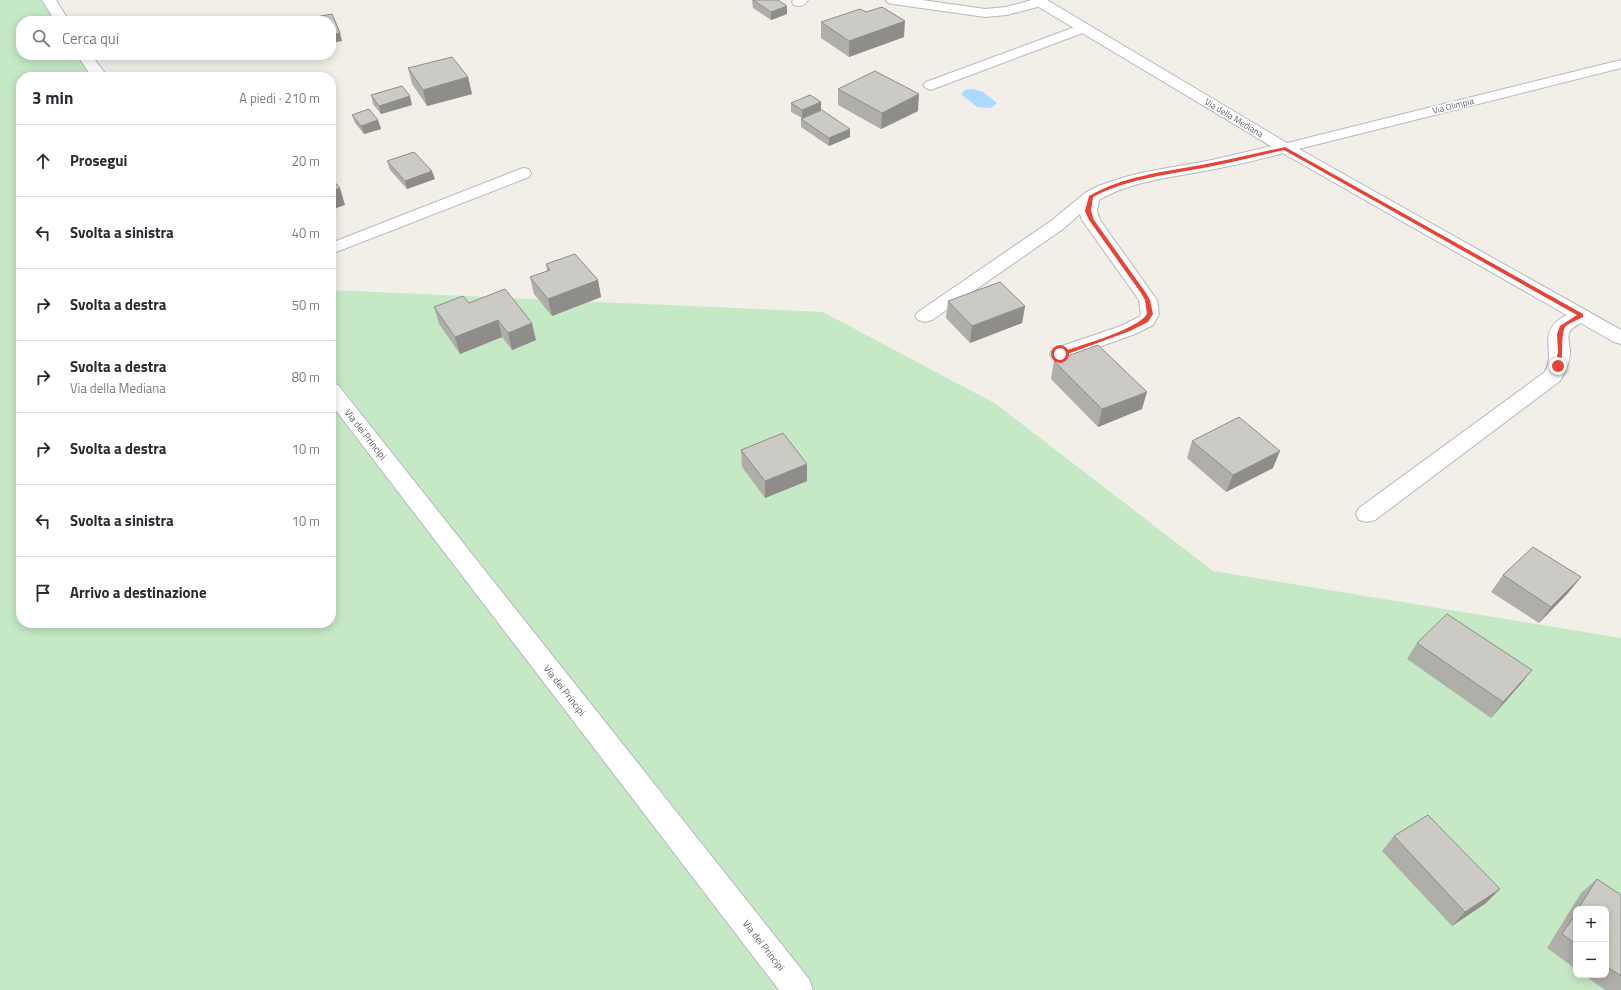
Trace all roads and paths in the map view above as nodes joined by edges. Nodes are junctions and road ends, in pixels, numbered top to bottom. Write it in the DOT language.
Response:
graph roads {
  1 [pos="49,0"];
  2 [pos="893,0"];
  3 [pos="1038,1"];
  4 [pos="59,16"];
  5 [pos="1083,28"];
  6 [pos="88,60"];
  7 [pos="1621,64"];
  8 [pos="96,72"];
  9 [pos="931,85"];
  10 [pos="1285,148"];
  11 [pos="523,173"];
  12 [pos="1091,197"];
  13 [pos="336,247"];
  14 [pos="1581,315"];
  15 [pos="925,316"];
  16 [pos="1621,338"];
  17 [pos="1060,354"];
  18 [pos="336,396"];
  19 [pos="1367,514"];
  20 [pos="798,990"];
  1 -- 4 [label="street"];
  2 -- 3 [label="street"];
  3 -- 5 [label="street, Via della Mediana"];
  5 -- 9 [label="street"];
  5 -- 10 [label="street, Via della Mediana"];
  6 -- 8 [label="street"];
  7 -- 10 [label="street, Via Olimpia"];
  10 -- 12 [label="street, Via Olimpia"];
  10 -- 14 [label="street, Via della Mediana"];
  11 -- 13 [label="street"];
  12 -- 15 [label="street, Via Olimpia"];
  12 -- 17 [label="street"];
  14 -- 16 [label="street, Via della Mediana"];
  14 -- 19 [label="street"];
  18 -- 20 [label="street, Via dei Principi"];
}
